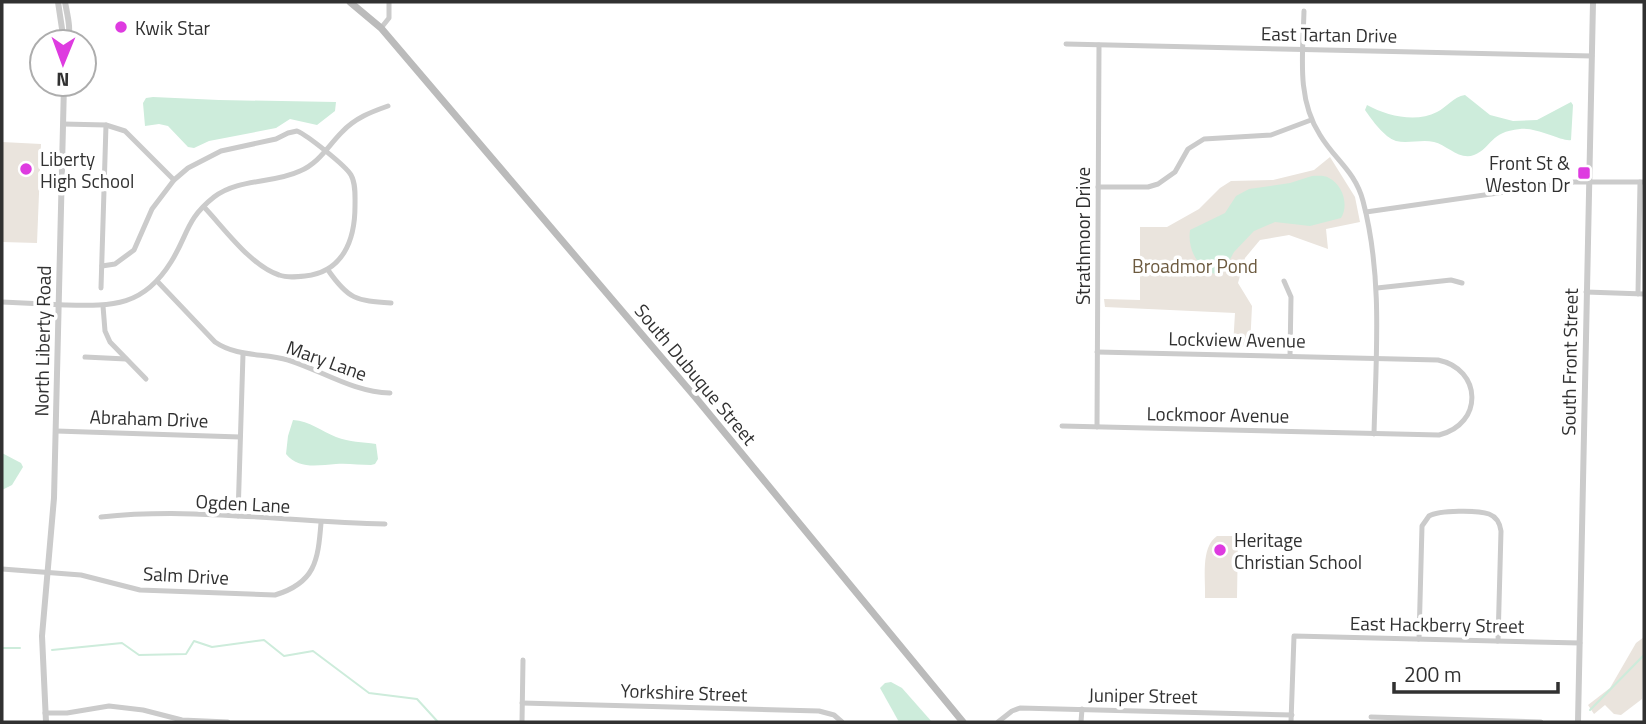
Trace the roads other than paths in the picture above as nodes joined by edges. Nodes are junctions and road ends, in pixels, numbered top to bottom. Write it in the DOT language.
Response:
graph roads {
  1 [pos="58,2"];
  2 [pos="65,2"];
  3 [pos="350,2"];
  4 [pos="389,2"];
  5 [pos="1593,2"];
  6 [pos="1304,11"];
  7 [pos="63,28"];
  8 [pos="69,28"];
  9 [pos="380,28"];
  10 [pos="1066,44"];
  11 [pos="1099,45"];
  12 [pos="1303,50"];
  13 [pos="1592,56"];
  14 [pos="64,98"];
  15 [pos="388,106"];
  16 [pos="1311,120"];
  17 [pos="63,124"];
  18 [pos="106,125"];
  19 [pos="325,152"];
  20 [pos="174,180"];
  21 [pos="1589,182"];
  22 [pos="1642,182"];
  23 [pos="1098,187"];
  24 [pos="204,207"];
  25 [pos="1366,212"];
  26 [pos="102,266"];
  27 [pos="328,270"];
  28 [pos="157,281"];
  29 [pos="1284,281"];
  30 [pos="1462,283"];
  31 [pos="101,288"];
  32 [pos="1377,288"];
  33 [pos="1586,292"];
  34 [pos="1641,294"];
  35 [pos="2,302"];
  36 [pos="391,303"];
  37 [pos="59,304"];
  38 [pos="103,306"];
  39 [pos="1097,352"];
  40 [pos="243,354"];
  41 [pos="1290,356"];
  42 [pos="85,357"];
  43 [pos="1376,358"];
  44 [pos="126,359"];
  45 [pos="146,379"];
  46 [pos="390,393"];
  47 [pos="1062,426"];
  48 [pos="1097,427"];
  49 [pos="56,431"];
  50 [pos="1374,434"];
  51 [pos="240,437"];
  52 [pos="237,516"];
  53 [pos="101,517"];
  54 [pos="321,523"];
  55 [pos="384,524"];
  56 [pos="2,569"];
  57 [pos="47,571"];
  58 [pos="1419,639"];
  59 [pos="1498,641"];
  60 [pos="1580,643"];
  61 [pos="523,660"];
  62 [pos="522,703"];
  63 [pos="1082,709"];
  64 [pos="45,713"];
  65 [pos="1292,715"];
  66 [pos="1371,716"];
  67 [pos="46,722"];
  68 [pos="228,722"];
  69 [pos="522,722"];
  70 [pos="842,722"];
  71 [pos="963,722"];
  72 [pos="998,722"];
  73 [pos="1081,722"];
  74 [pos="1292,722"];
  75 [pos="1541,722"];
  76 [pos="1578,722"];
  1 -- 7 [label="street"];
  2 -- 8 [label="street"];
  3 -- 9 [label="main road, South Dubuque Street"];
  4 -- 9 [label="street"];
  5 -- 13 [label="street, South Front Street"];
  6 -- 12 [label="street"];
  9 -- 71 [label="main road, South Dubuque Street"];
  10 -- 11 [label="street, East Tartan Drive"];
  11 -- 12 [label="street, East Tartan Drive"];
  11 -- 23 [label="street, Strathmoor Drive"];
  12 -- 13 [label="street, East Tartan Drive"];
  12 -- 16 [label="street"];
  13 -- 21 [label="street, South Front Street"];
  14 -- 17 [label="street, North Liberty Road"];
  15 -- 19 [label="street"];
  16 -- 23 [label="street"];
  16 -- 25 [label="street"];
  17 -- 18 [label="street"];
  17 -- 37 [label="street, North Liberty Road"];
  18 -- 20 [label="street"];
  18 -- 26 [label="street"];
  19 -- 20 [label="street"];
  19 -- 24 [label="street"];
  19 -- 27 [label="street"];
  20 -- 26 [label="street"];
  21 -- 22 [label="street"];
  21 -- 25 [label="street"];
  21 -- 33 [label="street, South Front Street"];
  22 -- 34 [label="street"];
  23 -- 39 [label="street, Strathmoor Drive"];
  24 -- 27 [label="street"];
  24 -- 28 [label="street"];
  25 -- 32 [label="street"];
  26 -- 31 [label="street"];
  27 -- 36 [label="street"];
  28 -- 38 [label="street"];
  28 -- 40 [label="street, Mary Lane"];
  29 -- 41 [label="street"];
  30 -- 32 [label="street"];
  32 -- 43 [label="street"];
  33 -- 34 [label="street"];
  33 -- 60 [label="street, South Front Street"];
  35 -- 37 [label="street"];
  37 -- 38 [label="street"];
  37 -- 49 [label="street, North Liberty Road"];
  38 -- 44 [label="street"];
  39 -- 41 [label="street, Lockview Avenue"];
  39 -- 48 [label="street, Strathmoor Drive"];
  40 -- 46 [label="street, Mary Lane"];
  40 -- 51 [label="street"];
  41 -- 43 [label="street, Lockview Avenue"];
  42 -- 44 [label="street"];
  43 -- 50 [label="street"];
  43 -- 50 [label="street, Lockview Avenue"];
  44 -- 45 [label="street"];
  47 -- 48 [label="street, Lockmoor Avenue"];
  48 -- 50 [label="street, Lockmoor Avenue"];
  49 -- 51 [label="street, Abraham Drive"];
  49 -- 57 [label="street, North Liberty Road"];
  51 -- 52 [label="street"];
  52 -- 53 [label="street, Ogden Lane"];
  52 -- 54 [label="street, Ogden Lane"];
  54 -- 55 [label="street, Ogden Lane"];
  54 -- 57 [label="street, Salm Drive"];
  56 -- 57 [label="street, Salm Drive"];
  57 -- 64 [label="street, North Liberty Road"];
  58 -- 59 [label="street, East Hackberry Street"];
  58 -- 59 [label="street"];
  58 -- 65 [label="street, East Hackberry Street"];
  59 -- 60 [label="street, East Hackberry Street"];
  60 -- 76 [label="street, South Front Street"];
  61 -- 62 [label="street"];
  62 -- 69 [label="street"];
  62 -- 70 [label="street, Yorkshire Street"];
  63 -- 65 [label="street, Juniper Street"];
  63 -- 72 [label="street, Juniper Street"];
  63 -- 73 [label="street"];
  64 -- 67 [label="street, North Liberty Road"];
  64 -- 68 [label="street"];
  65 -- 74 [label="street"];
  66 -- 75 [label="street"];
}
